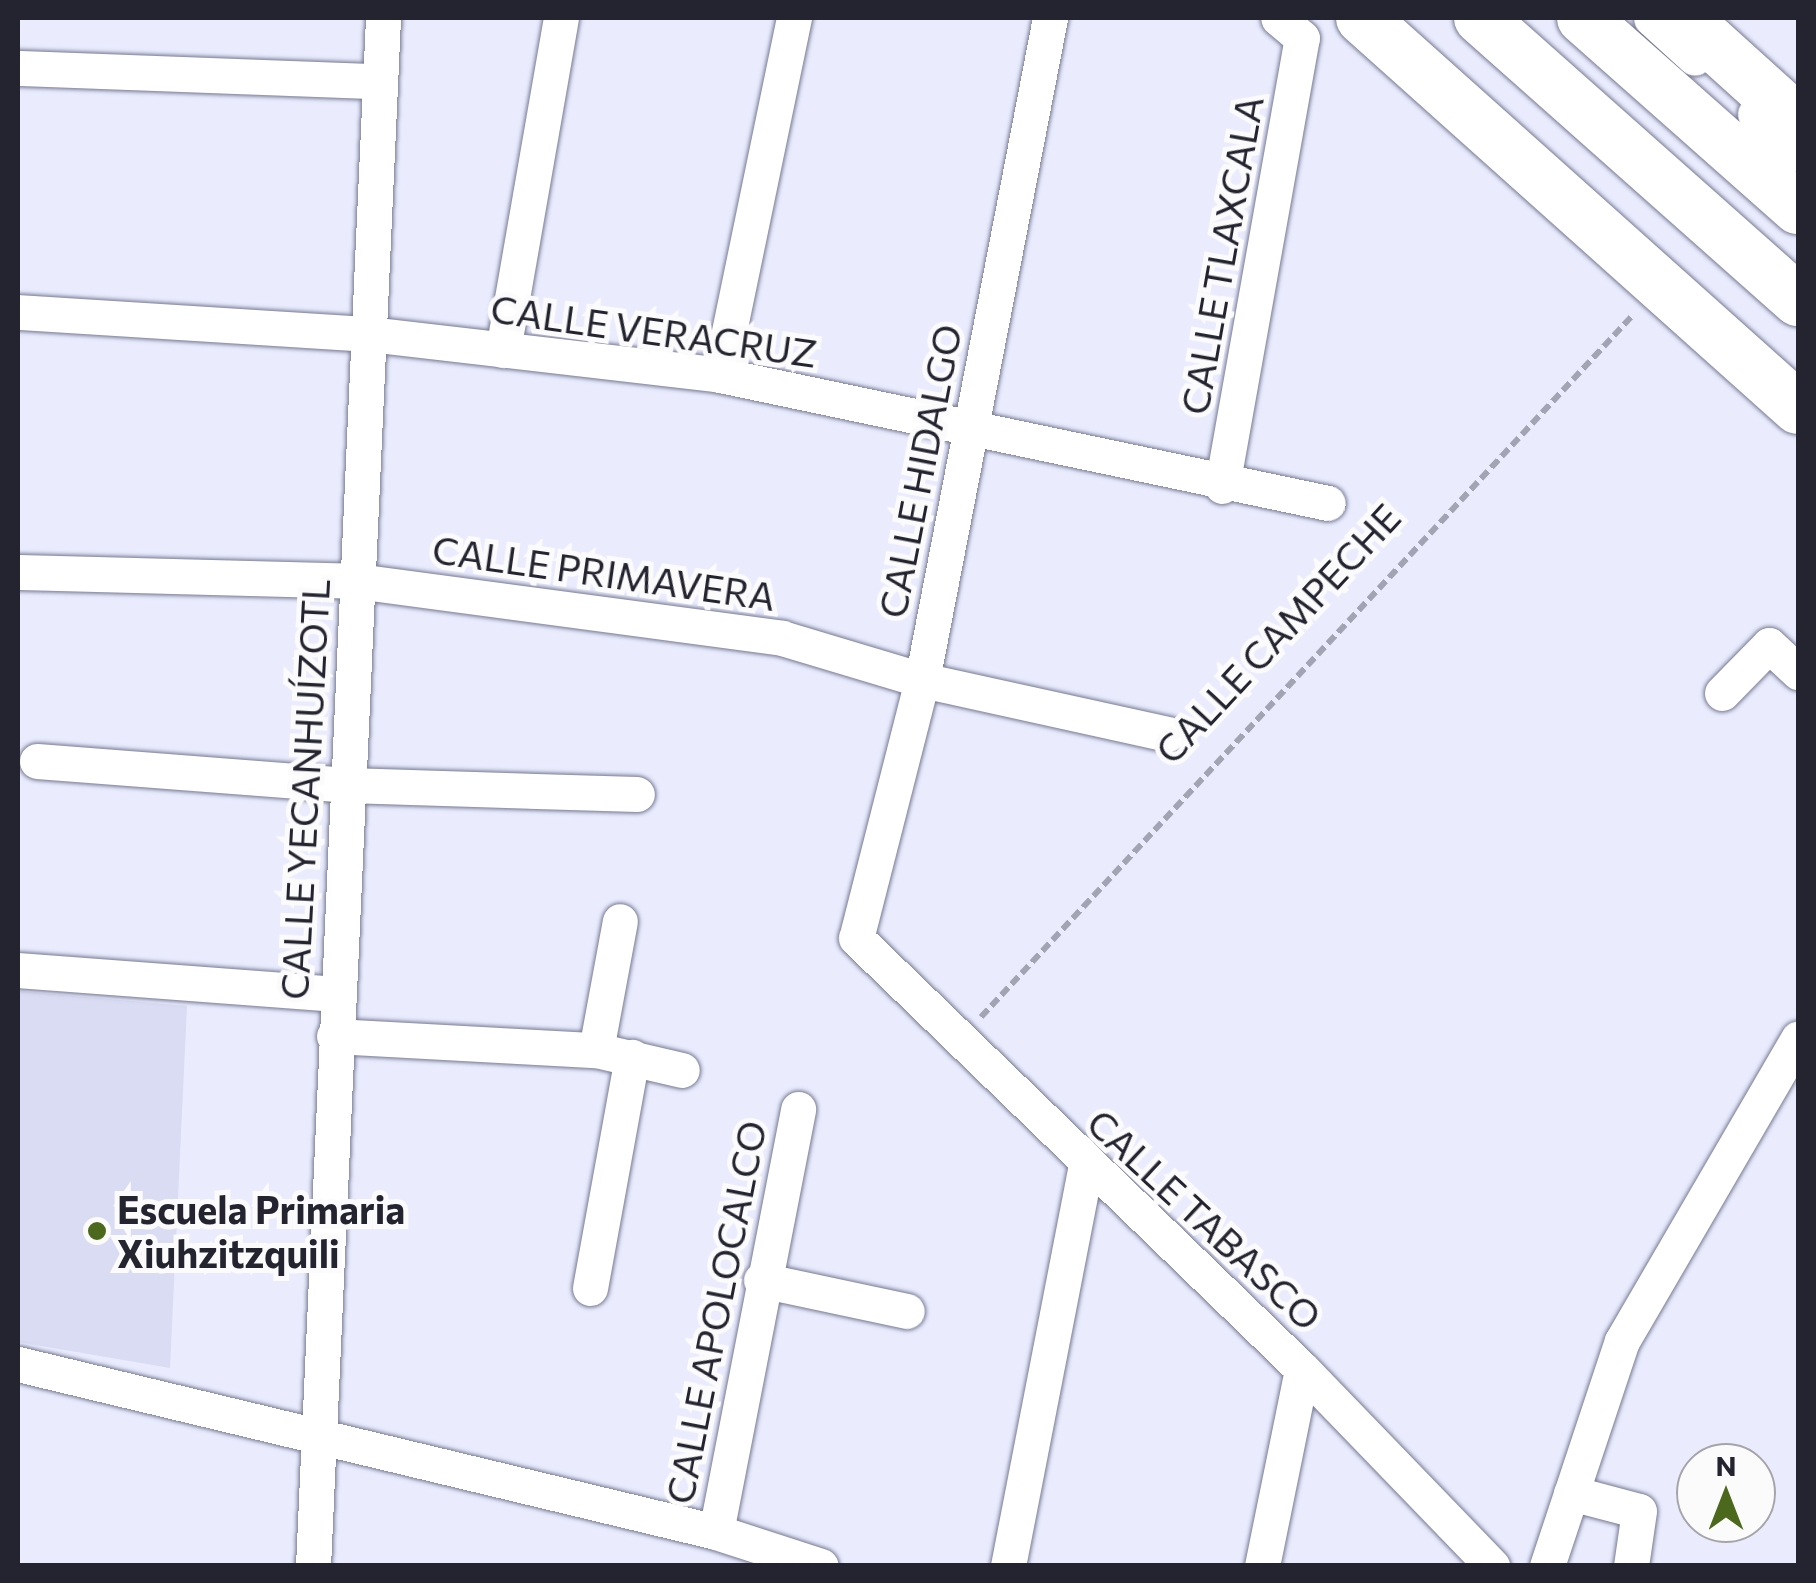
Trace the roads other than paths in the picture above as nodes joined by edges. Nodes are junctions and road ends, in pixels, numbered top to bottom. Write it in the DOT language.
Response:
graph roads {
  1 [pos="384,18"];
  2 [pos="562,18"];
  3 [pos="794,18"];
  4 [pos="1050,18"];
  5 [pos="1362,18"];
  6 [pos="1480,18"];
  7 [pos="1583,18"];
  8 [pos="1651,18"];
  9 [pos="1674,18"];
  10 [pos="1684,18"];
  11 [pos="1290,28"];
  12 [pos="18,68"];
  13 [pos="380,80"];
  14 [pos="1798,121"];
  15 [pos="1798,130"];
  16 [pos="1798,154"];
  17 [pos="1798,208"];
  18 [pos="1798,300"];
  19 [pos="18,312"];
  20 [pos="368,334"];
  21 [pos="503,350"];
  22 [pos="720,375"];
  23 [pos="1798,408"];
  24 [pos="970,430"];
  25 [pos="1222,486"];
  26 [pos="1328,504"];
  27 [pos="18,572"];
  28 [pos="356,581"];
  29 [pos="1798,672"];
  30 [pos="922,680"];
  31 [pos="1722,693"];
  32 [pos="1168,734"];
  33 [pos="37,762"];
  34 [pos="347,785"];
  35 [pos="637,794"];
  36 [pos="620,922"];
  37 [pos="856,938"];
  38 [pos="18,970"];
  39 [pos="336,994"];
  40 [pos="334,1036"];
  41 [pos="1798,1038"];
  42 [pos="596,1050"];
  43 [pos="632,1058"];
  44 [pos="682,1070"];
  45 [pos="798,1109"];
  46 [pos="1086,1166"];
  47 [pos="761,1280"];
  48 [pos="590,1288"];
  49 [pos="907,1311"];
  50 [pos="18,1364"];
  51 [pos="1302,1369"];
  52 [pos="315,1434"];
  53 [pos="1571,1493"];
  54 [pos="716,1532"];
  55 [pos="313,1566"];
  56 [pos="821,1566"];
  57 [pos="1008,1566"];
  58 [pos="1262,1566"];
  59 [pos="1492,1566"];
  60 [pos="1547,1566"];
  61 [pos="1631,1566"];
  1 -- 13 [label="street, CALLE YECANHUÍZOTL"];
  2 -- 21 [label="street"];
  3 -- 22 [label="street"];
  4 -- 24 [label="street, CALLE HIDALGO"];
  5 -- 23 [label="highway"];
  6 -- 18 [label="highway"];
  7 -- 17 [label="highway"];
  8 -- 16 [label="street"];
  9 -- 15 [label="street"];
  10 -- 14 [label="highway"];
  11 -- 25 [label="street, CALLE TLAXCALA"];
  12 -- 13 [label="street"];
  13 -- 20 [label="street, CALLE YECANHUÍZOTL"];
  19 -- 20 [label="street, CALLE VERACRUZ"];
  20 -- 21 [label="street, CALLE VERACRUZ"];
  20 -- 28 [label="street, CALLE YECANHUÍZOTL"];
  21 -- 22 [label="street, CALLE VERACRUZ"];
  22 -- 24 [label="street, CALLE VERACRUZ"];
  24 -- 25 [label="street, CALLE VERACRUZ"];
  24 -- 30 [label="street, CALLE HIDALGO"];
  25 -- 26 [label="street, CALLE VERACRUZ"];
  27 -- 28 [label="street, CALLE PRIMAVERA"];
  28 -- 30 [label="street, CALLE PRIMAVERA"];
  28 -- 34 [label="street, CALLE YECANHUÍZOTL"];
  29 -- 31 [label="street"];
  30 -- 32 [label="street, CALLE PRIMAVERA"];
  30 -- 37 [label="street, CALLE HIDALGO"];
  33 -- 34 [label="street"];
  34 -- 35 [label="street"];
  34 -- 39 [label="street, CALLE YECANHUÍZOTL"];
  36 -- 42 [label="street"];
  37 -- 46 [label="street, CALLE TABASCO"];
  38 -- 39 [label="street"];
  39 -- 40 [label="street, CALLE YECANHUÍZOTL"];
  40 -- 42 [label="street"];
  40 -- 52 [label="street, CALLE YECANHUÍZOTL"];
  41 -- 53 [label="street"];
  42 -- 43 [label="street"];
  43 -- 44 [label="street"];
  43 -- 48 [label="street"];
  45 -- 47 [label="street, CALLE APOLOCALCO"];
  46 -- 51 [label="street, CALLE TABASCO"];
  46 -- 57 [label="street"];
  47 -- 49 [label="street"];
  47 -- 54 [label="street, CALLE APOLOCALCO"];
  50 -- 52 [label="street, CALLE APOLOCALCO"];
  51 -- 58 [label="street"];
  51 -- 59 [label="street, CALLE TABASCO"];
  52 -- 54 [label="street, CALLE APOLOCALCO"];
  52 -- 55 [label="street, CALLE YECANHUÍZOTL"];
  53 -- 60 [label="street"];
  53 -- 61 [label="street"];
  54 -- 56 [label="street, CALLE APOLOCALCO"];
}
